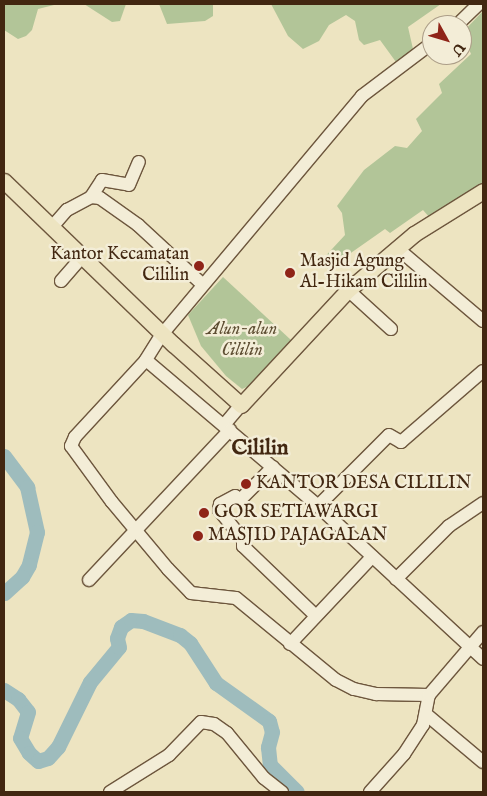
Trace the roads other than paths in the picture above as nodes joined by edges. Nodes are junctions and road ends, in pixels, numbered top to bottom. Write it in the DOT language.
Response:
graph roads {
  1 [pos="479,4"];
  2 [pos="467,15"];
  3 [pos="422,50"];
  4 [pos="139,162"];
  5 [pos="4,181"];
  6 [pos="483,191"];
  7 [pos="91,197"];
  8 [pos="52,227"];
  9 [pos="397,248"];
  10 [pos="82,257"];
  11 [pos="61,281"];
  12 [pos="203,285"];
  13 [pos="348,290"];
  14 [pos="483,321"];
  15 [pos="391,329"];
  16 [pos="162,334"];
  17 [pos="146,360"];
  18 [pos="483,371"];
  19 [pos="242,404"];
  20 [pos="227,427"];
  21 [pos="273,468"];
  22 [pos="483,503"];
  23 [pos="318,506"];
  24 [pos="135,530"];
  25 [pos="372,557"];
  26 [pos="396,579"];
  27 [pos="89,580"];
  28 [pos="315,615"];
  29 [pos="483,632"];
  30 [pos="290,644"];
  31 [pos="469,647"];
  32 [pos="483,659"];
  33 [pos="429,695"];
  34 [pos="427,715"];
  35 [pos="483,762"];
  36 [pos="110,792"];
  37 [pos="282,792"];
  38 [pos="370,792"];
  1 -- 2 [label="street"];
  3 -- 12 [label="street"];
  4 -- 7 [label="street"];
  5 -- 8 [label="main road"];
  6 -- 9 [label="main road"];
  7 -- 8 [label="street"];
  7 -- 12 [label="street"];
  8 -- 10 [label="main road"];
  9 -- 13 [label="main road"];
  9 -- 14 [label="street"];
  10 -- 11 [label="street"];
  10 -- 16 [label="main road"];
  12 -- 16 [label="street"];
  13 -- 15 [label="street"];
  13 -- 19 [label="main road"];
  16 -- 17 [label="street"];
  16 -- 19 [label="main road"];
  17 -- 20 [label="street"];
  17 -- 24 [label="street"];
  18 -- 23 [label="street"];
  19 -- 20 [label="street"];
  20 -- 21 [label="street"];
  20 -- 24 [label="street"];
  21 -- 23 [label="street"];
  21 -- 28 [label="street"];
  22 -- 26 [label="street"];
  23 -- 25 [label="street"];
  24 -- 27 [label="street"];
  24 -- 30 [label="street"];
  25 -- 26 [label="street"];
  25 -- 28 [label="street"];
  26 -- 31 [label="street"];
  28 -- 30 [label="street"];
  29 -- 31 [label="street"];
  30 -- 33 [label="street"];
  31 -- 32 [label="street"];
  31 -- 33 [label="street"];
  33 -- 34 [label="street"];
  34 -- 35 [label="street"];
  34 -- 38 [label="street"];
  36 -- 37 [label="street"];
}
